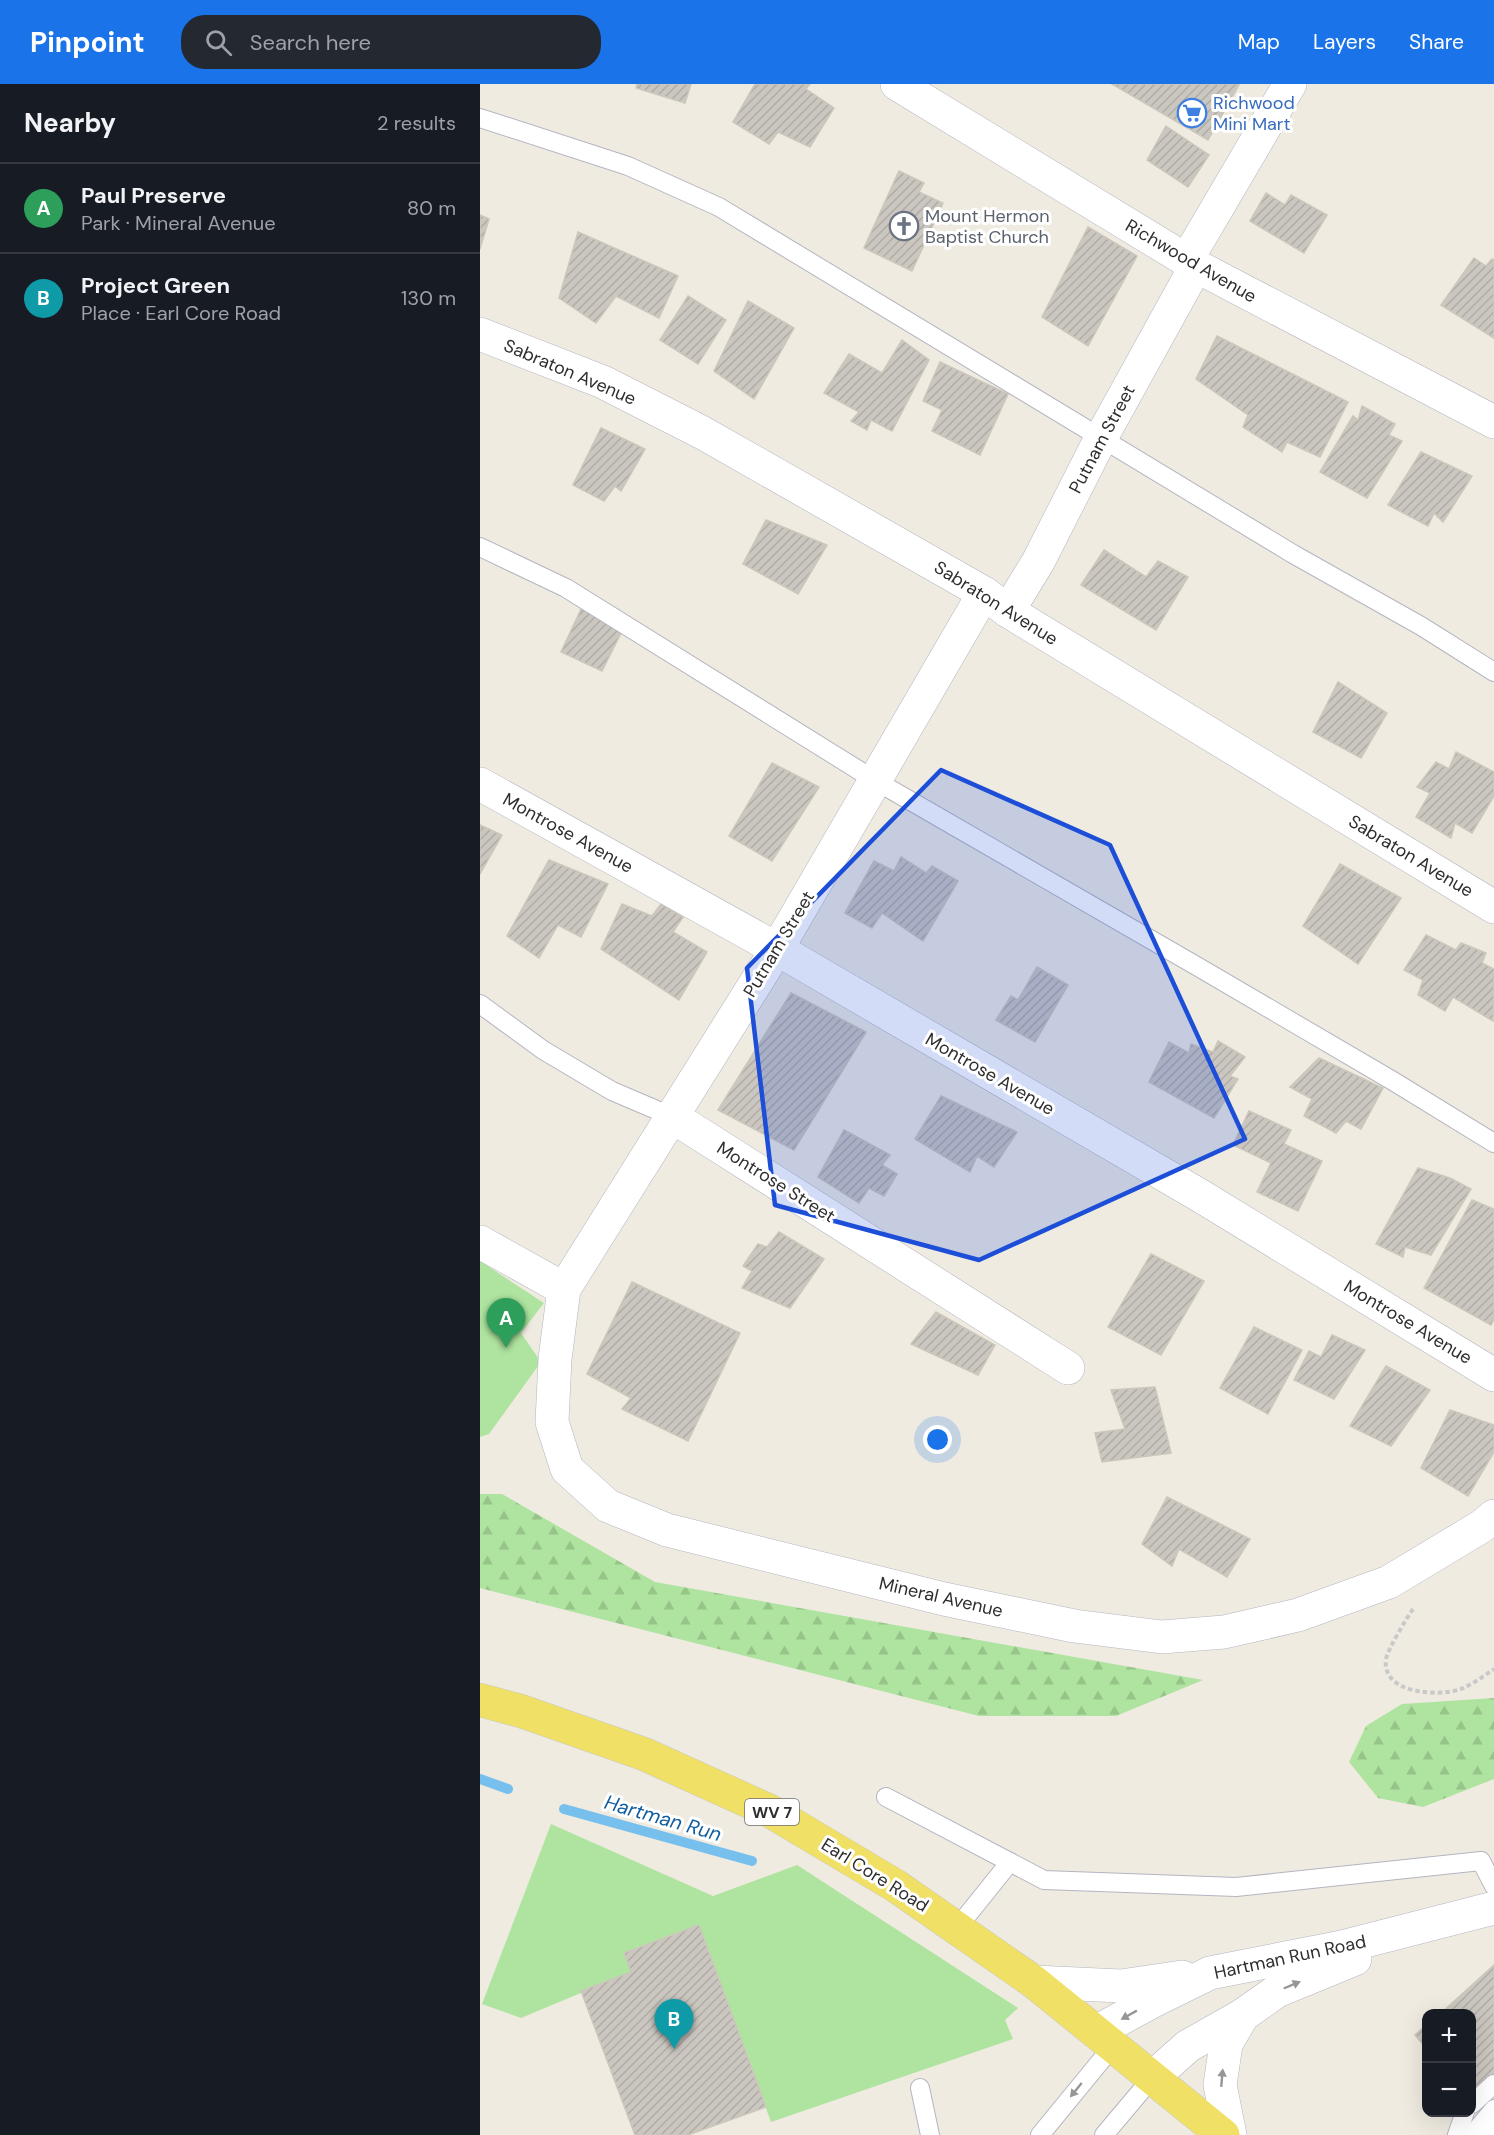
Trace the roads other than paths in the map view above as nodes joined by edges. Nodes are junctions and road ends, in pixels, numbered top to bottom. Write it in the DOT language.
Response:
graph roads {
  1 [pos="897,84"];
  2 [pos="1290,84"];
  3 [pos="480,118"];
  4 [pos="1191,263"];
  5 [pos="480,334"];
  6 [pos="1494,422"];
  7 [pos="1101,438"];
  8 [pos="480,547"];
  9 [pos="996,602"];
  10 [pos="1494,672"];
  11 [pos="876,781"];
  12 [pos="480,784"];
  13 [pos="1494,907"];
  14 [pos="777,949"];
  15 [pos="480,1004"];
  16 [pos="673,1117"];
  17 [pos="1494,1143"];
  18 [pos="480,1242"];
  19 [pos="564,1289"];
  20 [pos="1068,1368"];
  21 [pos="1494,1375"];
  22 [pos="1494,1515"];
  23 [pos="480,1700"];
  24 [pos="886,1797"];
  25 [pos="1010,1862"];
  26 [pos="1494,1886"];
  27 [pos="1494,1908"];
  28 [pos="1424,1927"];
  29 [pos="957,1928"];
  30 [pos="1210,1973"];
  31 [pos="1034,1982"];
  32 [pos="1242,2015"];
  33 [pos="1105,2039"];
  34 [pos="1152,2078"];
  35 [pos="1494,2084"];
  36 [pos="920,2088"];
  37 [pos="1476,2100"];
  38 [pos="1494,2109"];
  39 [pos="1463,2117"];
  40 [pos="1494,2132"];
  41 [pos="930,2135"];
  42 [pos="1040,2135"];
  43 [pos="1104,2135"];
  44 [pos="1224,2135"];
  45 [pos="1230,2135"];
  46 [pos="1457,2135"];
  47 [pos="1472,2135"];
  48 [pos="1490,2135"];
  1 -- 4 [label="street, Richwood Avenue"];
  2 -- 4 [label="street, Putnam Street"];
  3 -- 7 [label="lane"];
  4 -- 6 [label="street, Richwood Avenue"];
  4 -- 7 [label="street, Putnam Street"];
  5 -- 9 [label="street, Sabraton Avenue"];
  7 -- 9 [label="street, Putnam Street"];
  7 -- 10 [label="lane"];
  8 -- 11 [label="lane"];
  9 -- 11 [label="street, Putnam Street"];
  9 -- 13 [label="street, Sabraton Avenue"];
  11 -- 14 [label="street, Putnam Street"];
  11 -- 17 [label="lane"];
  12 -- 14 [label="street, Montrose Avenue"];
  14 -- 16 [label="street, Putnam Street"];
  14 -- 21 [label="street, Montrose Avenue"];
  15 -- 16 [label="lane, Montrose Street"];
  16 -- 19 [label="street, Putnam Street"];
  16 -- 20 [label="street, Montrose Street"];
  18 -- 19 [label="street"];
  19 -- 22 [label="street, Mineral Avenue"];
  23 -- 29 [label="main road, Earl Core Road / WV 7"];
  24 -- 25 [label="lane"];
  25 -- 26 [label="lane"];
  25 -- 29 [label="lane"];
  27 -- 28 [label="street, Hartman Run Road"];
  28 -- 30 [label="street, Hartman Run Road"];
  32 -- 28 [label="street, Hartman Run Road, one-way"];
  29 -- 31 [label="main road, Earl Core Road / WV 7"];
  30 -- 31 [label="street"];
  30 -- 33 [label="street, Hartman Run Road, one-way"];
  31 -- 33 [label="main road, Earl Core Road / WV 7"];
  32 -- 34 [label="street, Hartman Run Road"];
  45 -- 32 [label="street, one-way"];
  33 -- 34 [label="main road, Earl Core Road / WV 7"];
  33 -- 42 [label="lane, one-way"];
  34 -- 43 [label="lane"];
  34 -- 44 [label="main road, Earl Core Road / WV 7"];
  35 -- 37 [label="lane"];
  36 -- 41 [label="lane"];
  38 -- 47 [label="lane"];
  39 -- 46 [label="lane"];
  40 -- 48 [label="lane"];
}
